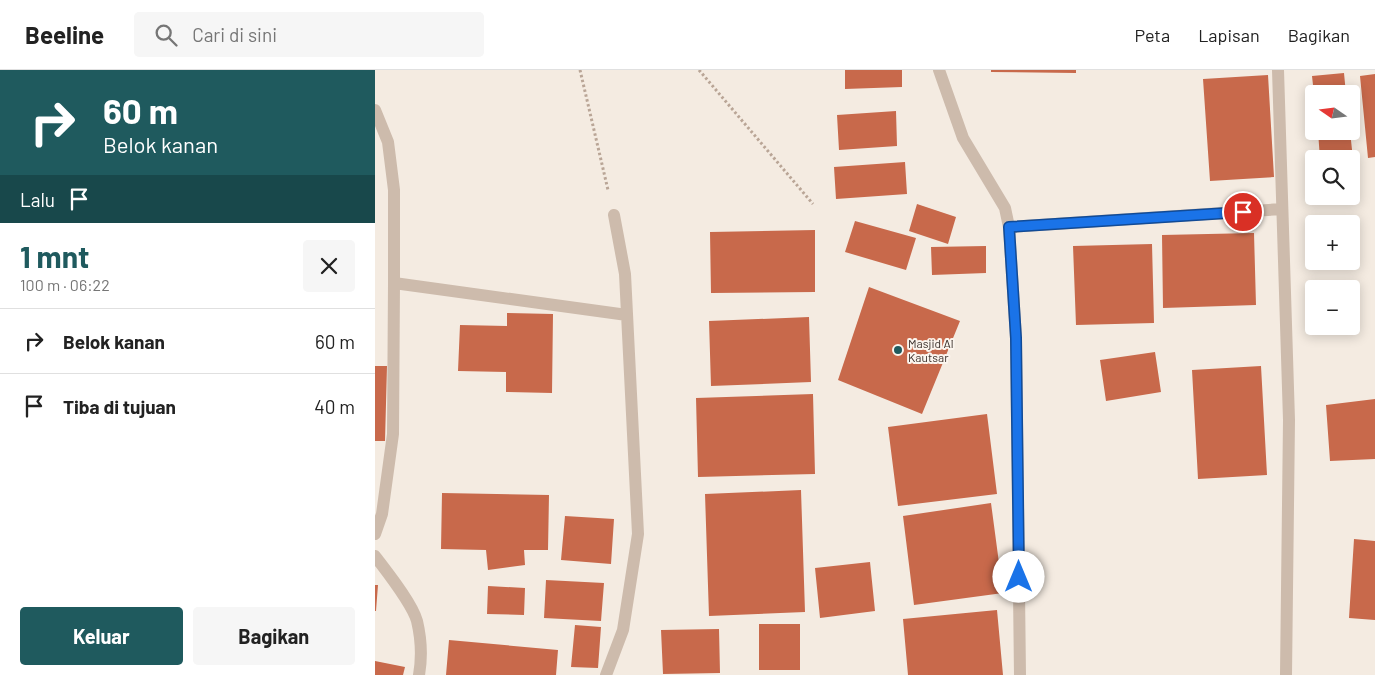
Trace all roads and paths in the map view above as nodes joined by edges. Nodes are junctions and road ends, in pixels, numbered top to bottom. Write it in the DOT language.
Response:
graph roads {
  1 [pos="580,70"];
  2 [pos="699,70"];
  3 [pos="939,70"];
  4 [pos="1278,70"];
  5 [pos="375,110"];
  6 [pos="813,204"];
  7 [pos="1282,209"];
  8 [pos="614,215"];
  9 [pos="1009,227"];
  10 [pos="394,283"];
  11 [pos="627,315"];
  12 [pos="375,534"];
  13 [pos="375,556"];
  14 [pos="419,675"];
  15 [pos="606,675"];
  16 [pos="1020,675"];
  17 [pos="1286,675"];
  1 -- 8 [label="path"];
  2 -- 6 [label="path"];
  3 -- 9 [label="street"];
  4 -- 7 [label="street"];
  5 -- 10 [label="street"];
  7 -- 9 [label="street"];
  7 -- 17 [label="street"];
  8 -- 11 [label="street"];
  9 -- 16 [label="street"];
  10 -- 11 [label="street"];
  10 -- 12 [label="street"];
  11 -- 15 [label="street"];
  13 -- 14 [label="street"];
}
